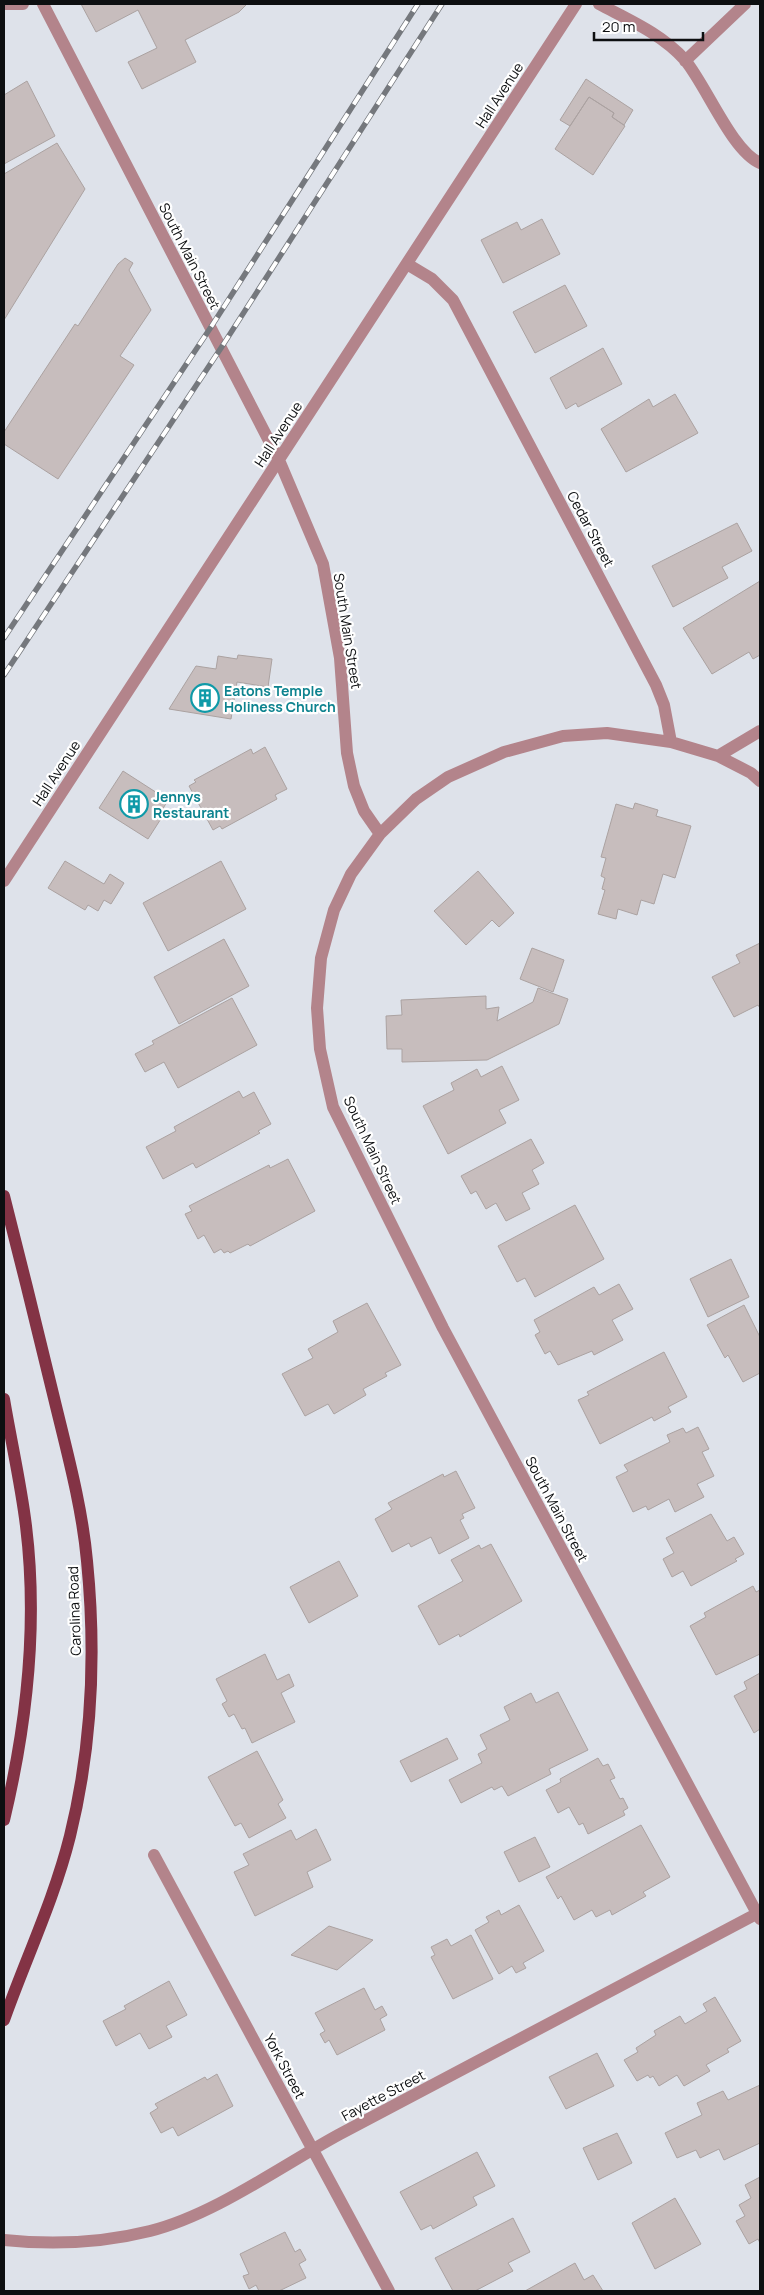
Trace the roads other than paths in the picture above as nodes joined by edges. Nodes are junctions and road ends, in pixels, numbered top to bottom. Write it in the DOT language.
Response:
graph roads {
  1 [pos="4,4"];
  2 [pos="22,4"];
  3 [pos="42,4"];
  4 [pos="576,4"];
  5 [pos="600,4"];
  6 [pos="745,4"];
  7 [pos="685,61"];
  8 [pos="760,163"];
  9 [pos="408,264"];
  10 [pos="279,460"];
  11 [pos="760,731"];
  12 [pos="671,742"];
  13 [pos="718,756"];
  14 [pos="760,781"];
  15 [pos="380,834"];
  16 [pos="4,881"];
  17 [pos="4,1196"];
  18 [pos="4,1399"];
  19 [pos="4,1820"];
  20 [pos="154,1855"];
  21 [pos="759,1915"];
  22 [pos="4,2020"];
  23 [pos="313,2149"];
  24 [pos="4,2240"];
  25 [pos="389,2291"];
  1 -- 2 [label="street"];
  3 -- 10 [label="street, South Main Street"];
  4 -- 9 [label="street, Hall Avenue"];
  5 -- 7 [label="street"];
  6 -- 7 [label="street"];
  7 -- 8 [label="street"];
  9 -- 10 [label="street, Hall Avenue"];
  9 -- 12 [label="street, Cedar Street"];
  10 -- 15 [label="street, South Main Street"];
  10 -- 16 [label="street, Hall Avenue"];
  11 -- 13 [label="street"];
  12 -- 13 [label="street"];
  12 -- 15 [label="street"];
  13 -- 14 [label="street"];
  15 -- 21 [label="street, South Main Street"];
  17 -- 22 [label="main road, Carolina Road"];
  18 -- 19 [label="main road"];
  20 -- 23 [label="street, York Street"];
  21 -- 23 [label="street, Fayette Street"];
  23 -- 24 [label="street, Fayette Street"];
  23 -- 25 [label="street, York Street"];
}
